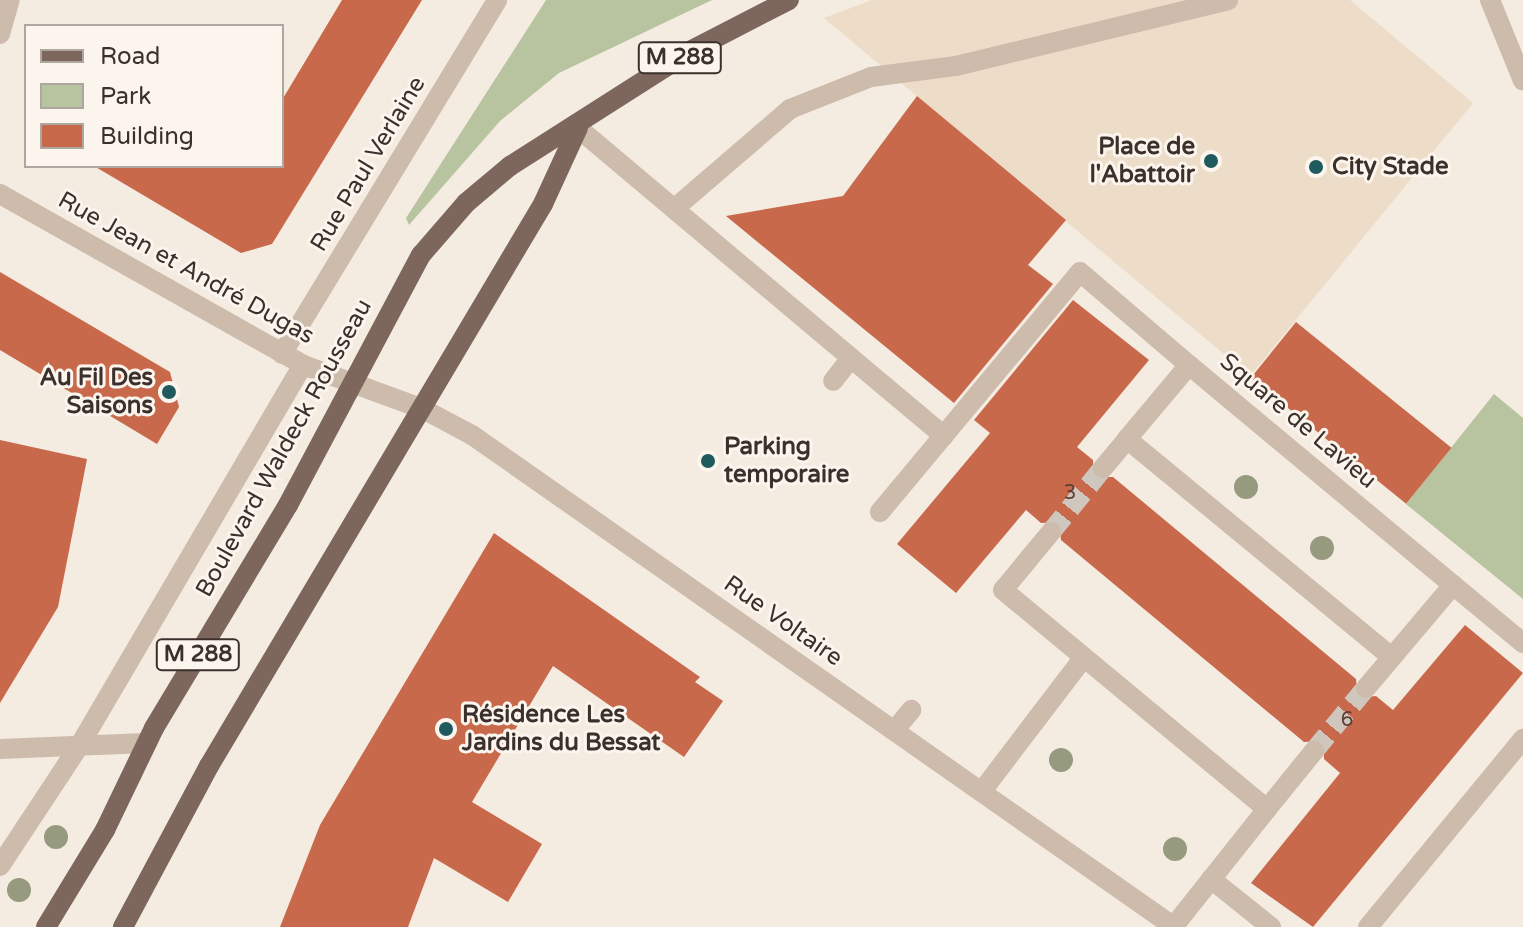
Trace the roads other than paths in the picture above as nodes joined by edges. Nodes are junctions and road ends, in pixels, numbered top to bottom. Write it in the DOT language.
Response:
graph roads {
  1 [pos="10,0"];
  2 [pos="497,0"];
  3 [pos="789,0"];
  4 [pos="1228,0"];
  5 [pos="1490,0"];
  6 [pos="0,34"];
  7 [pos="1523,81"];
  8 [pos="578,128"];
  9 [pos="0,194"];
  10 [pos="675,208"];
  11 [pos="282,354"];
  12 [pos="851,358"];
  13 [pos="303,365"];
  14 [pos="1189,365"];
  15 [pos="833,381"];
  16 [pos="349,382"];
  17 [pos="423,409"];
  18 [pos="944,436"];
  19 [pos="1127,439"];
  20 [pos="1103,468"];
  21 [pos="880,512"];
  22 [pos="1051,532"];
  23 [pos="1453,585"];
  24 [pos="1523,643"];
  25 [pos="1084,657"];
  26 [pos="1391,657"];
  27 [pos="1366,688"];
  28 [pos="911,710"];
  29 [pos="895,730"];
  30 [pos="1523,739"];
  31 [pos="81,743"];
  32 [pos="146,743"];
  33 [pos="0,749"];
  34 [pos="1314,751"];
  35 [pos="982,791"];
  36 [pos="1267,809"];
  37 [pos="0,866"];
  38 [pos="1211,879"];
  39 [pos="46,927"];
  40 [pos="123,927"];
  41 [pos="1173,927"];
  42 [pos="1271,927"];
  43 [pos="1368,927"];
  1 -- 6 [label="street"];
  2 -- 11 [label="street, Rue Paul Verlaine"];
  3 -- 8 [label="main road, Boulevard Waldeck Rousseau / M 288"];
  4 -- 10 [label="street"];
  5 -- 7 [label="street"];
  8 -- 10 [label="street"];
  8 -- 16 [label="main road, Boulevard Waldeck Rousseau / M 288"];
  8 -- 17 [label="main road, M 288"];
  9 -- 11 [label="street, Rue Jean et André Dugas"];
  10 -- 12 [label="street"];
  11 -- 13 [label="street, Rue Jean et André Dugas"];
  12 -- 15 [label="street"];
  12 -- 18 [label="street"];
  13 -- 16 [label="street, Rue Jean et André Dugas"];
  13 -- 31 [label="street"];
  14 -- 18 [label="street"];
  14 -- 19 [label="street, Square de Lavieu"];
  14 -- 23 [label="street, Square de Lavieu"];
  16 -- 17 [label="street, Rue Voltaire"];
  16 -- 32 [label="main road, Boulevard Waldeck Rousseau / M 288"];
  17 -- 29 [label="street, Rue Voltaire"];
  17 -- 40 [label="main road, M 288"];
  18 -- 21 [label="street"];
  19 -- 20 [label="street, Square de Lavieu"];
  19 -- 26 [label="street"];
  22 -- 25 [label="street"];
  23 -- 24 [label="street, Square de Lavieu"];
  23 -- 26 [label="street"];
  25 -- 35 [label="street"];
  25 -- 36 [label="street"];
  26 -- 27 [label="street"];
  28 -- 29 [label="street"];
  29 -- 35 [label="street, Rue Voltaire"];
  30 -- 43 [label="street"];
  31 -- 32 [label="street"];
  31 -- 33 [label="street"];
  31 -- 37 [label="street"];
  32 -- 39 [label="main road, Boulevard Waldeck Rousseau / M 288"];
  34 -- 36 [label="street"];
  35 -- 41 [label="street, Rue Voltaire"];
  36 -- 38 [label="street"];
  38 -- 41 [label="street"];
  38 -- 42 [label="street"];
}
